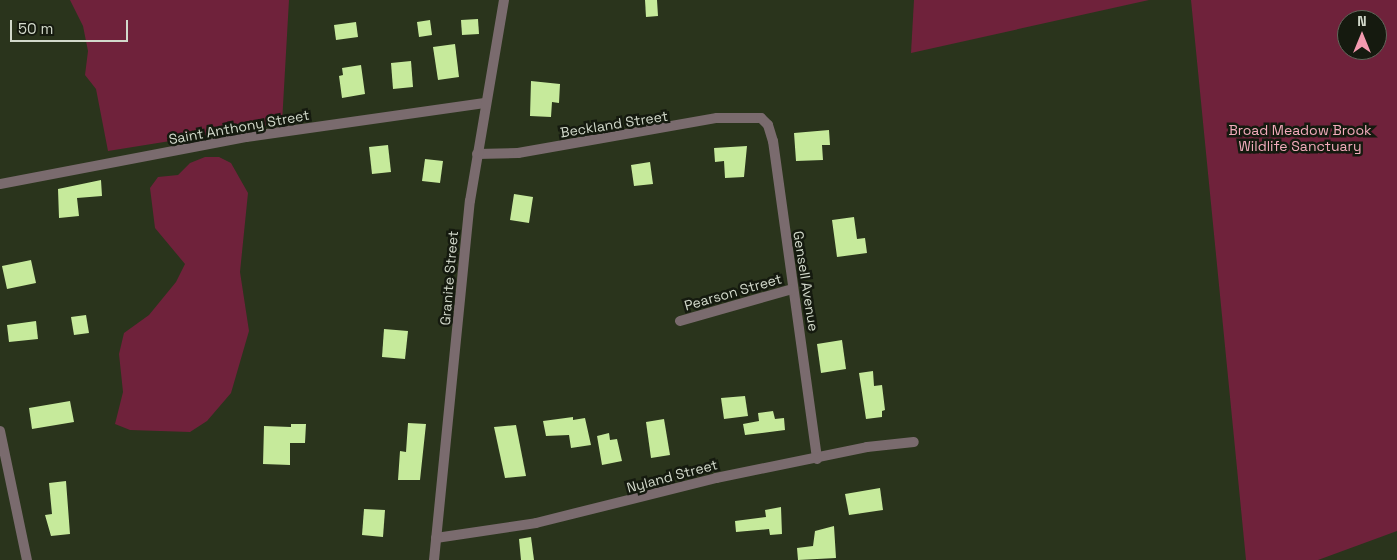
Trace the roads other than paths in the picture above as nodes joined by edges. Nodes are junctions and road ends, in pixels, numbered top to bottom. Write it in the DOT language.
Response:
graph roads {
  1 [pos="504,0"];
  2 [pos="484,103"];
  3 [pos="754,117"];
  4 [pos="477,154"];
  5 [pos="0,184"];
  6 [pos="792,289"];
  7 [pos="680,321"];
  8 [pos="0,431"];
  9 [pos="914,442"];
  10 [pos="817,460"];
  11 [pos="436,538"];
  12 [pos="27,560"];
  13 [pos="434,560"];
  1 -- 2 [label="street, Granite Street"];
  2 -- 4 [label="street, Granite Street"];
  2 -- 5 [label="street, Saint Anthony Street"];
  3 -- 4 [label="street, Beckland Street"];
  3 -- 6 [label="street, Gensell Avenue"];
  4 -- 11 [label="street, Granite Street"];
  6 -- 7 [label="street, Pearson Street"];
  6 -- 10 [label="street, Gensell Avenue"];
  8 -- 12 [label="street"];
  9 -- 10 [label="street, Nyland Street"];
  10 -- 11 [label="street, Nyland Street"];
  11 -- 13 [label="street, Granite Street"];
}
